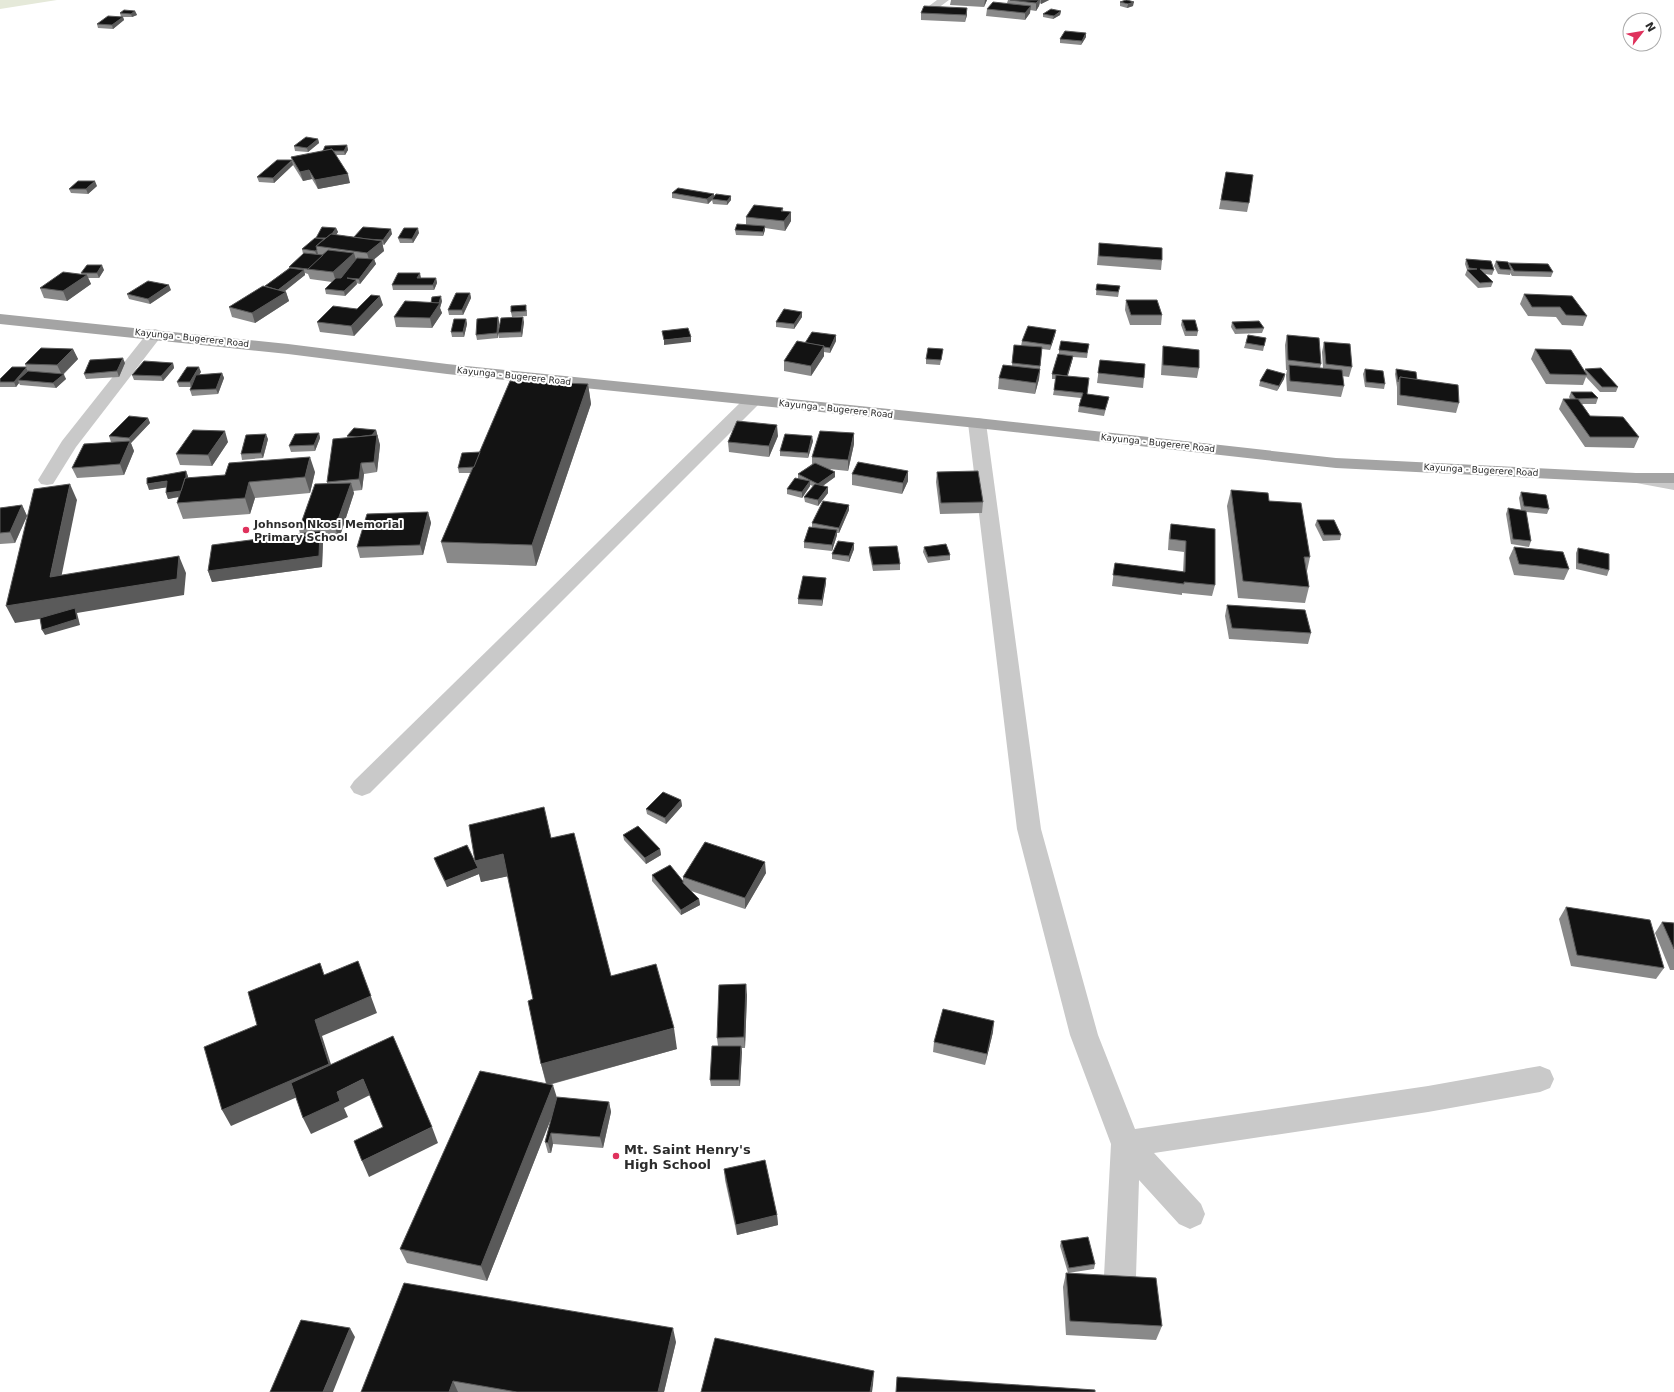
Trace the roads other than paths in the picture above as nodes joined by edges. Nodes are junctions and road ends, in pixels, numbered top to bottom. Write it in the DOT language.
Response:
graph roads {
  1 [pos="944,0"];
  2 [pos="930,9"];
  3 [pos="0,318"];
  4 [pos="155,334"];
  5 [pos="752,400"];
  6 [pos="977,423"];
  7 [pos="1636,478"];
  8 [pos="1674,478"];
  9 [pos="47,480"];
  10 [pos="1674,484"];
  11 [pos="362,787"];
  12 [pos="1540,1079"];
  13 [pos="1126,1144"];
  14 [pos="1190,1214"];
  15 [pos="1120,1276"];
  1 -- 2 [label="street"];
  3 -- 4 [label="main road, Kayunga - Bugerere Road"];
  4 -- 5 [label="main road, Kayunga - Bugerere Road"];
  4 -- 9 [label="street"];
  5 -- 6 [label="main road, Kayunga - Bugerere Road"];
  5 -- 11 [label="street"];
  6 -- 7 [label="main road, Kayunga - Bugerere Road"];
  6 -- 13 [label="street"];
  7 -- 8 [label="main road, Kayunga - Bugerere Road"];
  7 -- 10 [label="street"];
  12 -- 13 [label="street"];
  13 -- 14 [label="street"];
  13 -- 15 [label="street"];
}
